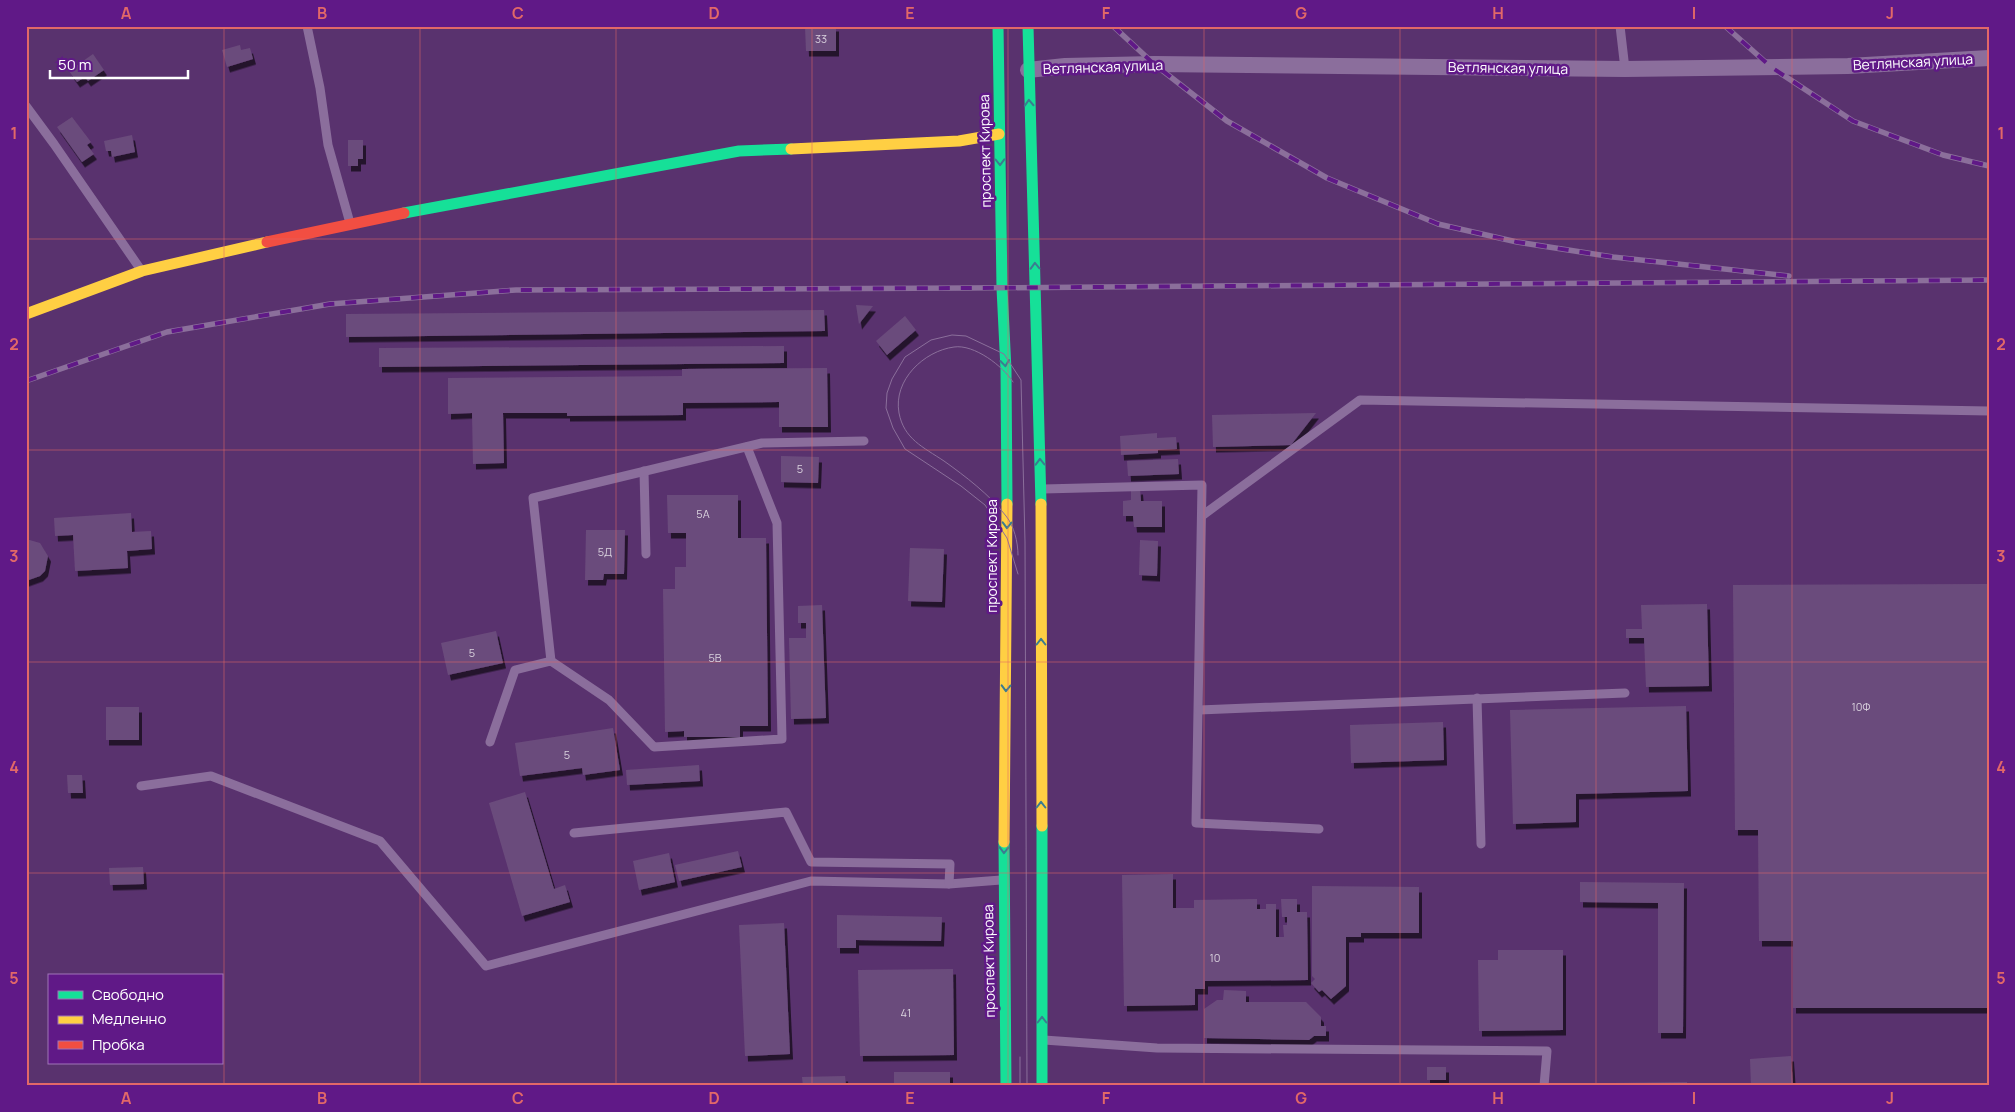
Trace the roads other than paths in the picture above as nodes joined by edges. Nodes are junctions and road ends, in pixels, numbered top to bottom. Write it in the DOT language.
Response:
graph roads {
  1 [pos="306,26"];
  2 [pos="998,26"];
  3 [pos="1028,26"];
  4 [pos="1620,26"];
  5 [pos="1989,58"];
  6 [pos="1624,69"];
  7 [pos="1028,70"];
  8 [pos="26,106"];
  9 [pos="999,134"];
  10 [pos="350,223"];
  11 [pos="142,271"];
  12 [pos="26,314"];
  13 [pos="1989,411"];
  14 [pos="864,442"];
  15 [pos="747,447"];
  16 [pos="644,471"];
  17 [pos="1041,490"];
  18 [pos="1203,515"];
  19 [pos="646,554"];
  20 [pos="551,661"];
  21 [pos="1625,692"];
  22 [pos="1477,698"];
  23 [pos="1199,710"];
  24 [pos="490,742"];
  25 [pos="141,786"];
  26 [pos="1319,829"];
  27 [pos="574,833"];
  28 [pos="1481,844"];
  29 [pos="1004,879"];
  30 [pos="949,884"];
  31 [pos="1042,1040"];
  32 [pos="1006,1086"];
  33 [pos="1042,1086"];
  34 [pos="1544,1086"];
  1 -- 10 [label="lane"];
  2 -- 9 [label="main road, проспект Кирова"];
  3 -- 7 [label="main road"];
  4 -- 6 [label="lane"];
  5 -- 6 [label="street, Ветлянская улица"];
  6 -- 7 [label="street, Ветлянская улица"];
  17 -- 7 [label="main road, one-way"];
  8 -- 11 [label="lane"];
  9 -- 10 [label="main road"];
  9 -- 29 [label="main road, проспект Кирова, one-way"];
  10 -- 11 [label="main road"];
  11 -- 12 [label="main road"];
  13 -- 18 [label="lane"];
  14 -- 15 [label="lane"];
  15 -- 16 [label="lane"];
  15 -- 20 [label="lane"];
  16 -- 19 [label="lane"];
  16 -- 20 [label="lane"];
  17 -- 18 [label="lane"];
  31 -- 17 [label="main road, one-way"];
  18 -- 23 [label="lane"];
  20 -- 24 [label="lane"];
  21 -- 22 [label="lane"];
  22 -- 23 [label="lane"];
  22 -- 28 [label="lane"];
  23 -- 26 [label="lane"];
  25 -- 30 [label="lane"];
  27 -- 30 [label="lane"];
  29 -- 30 [label="lane"];
  29 -- 32 [label="main road, проспект Кирова"];
  31 -- 33 [label="main road"];
  31 -- 34 [label="lane"];
}
